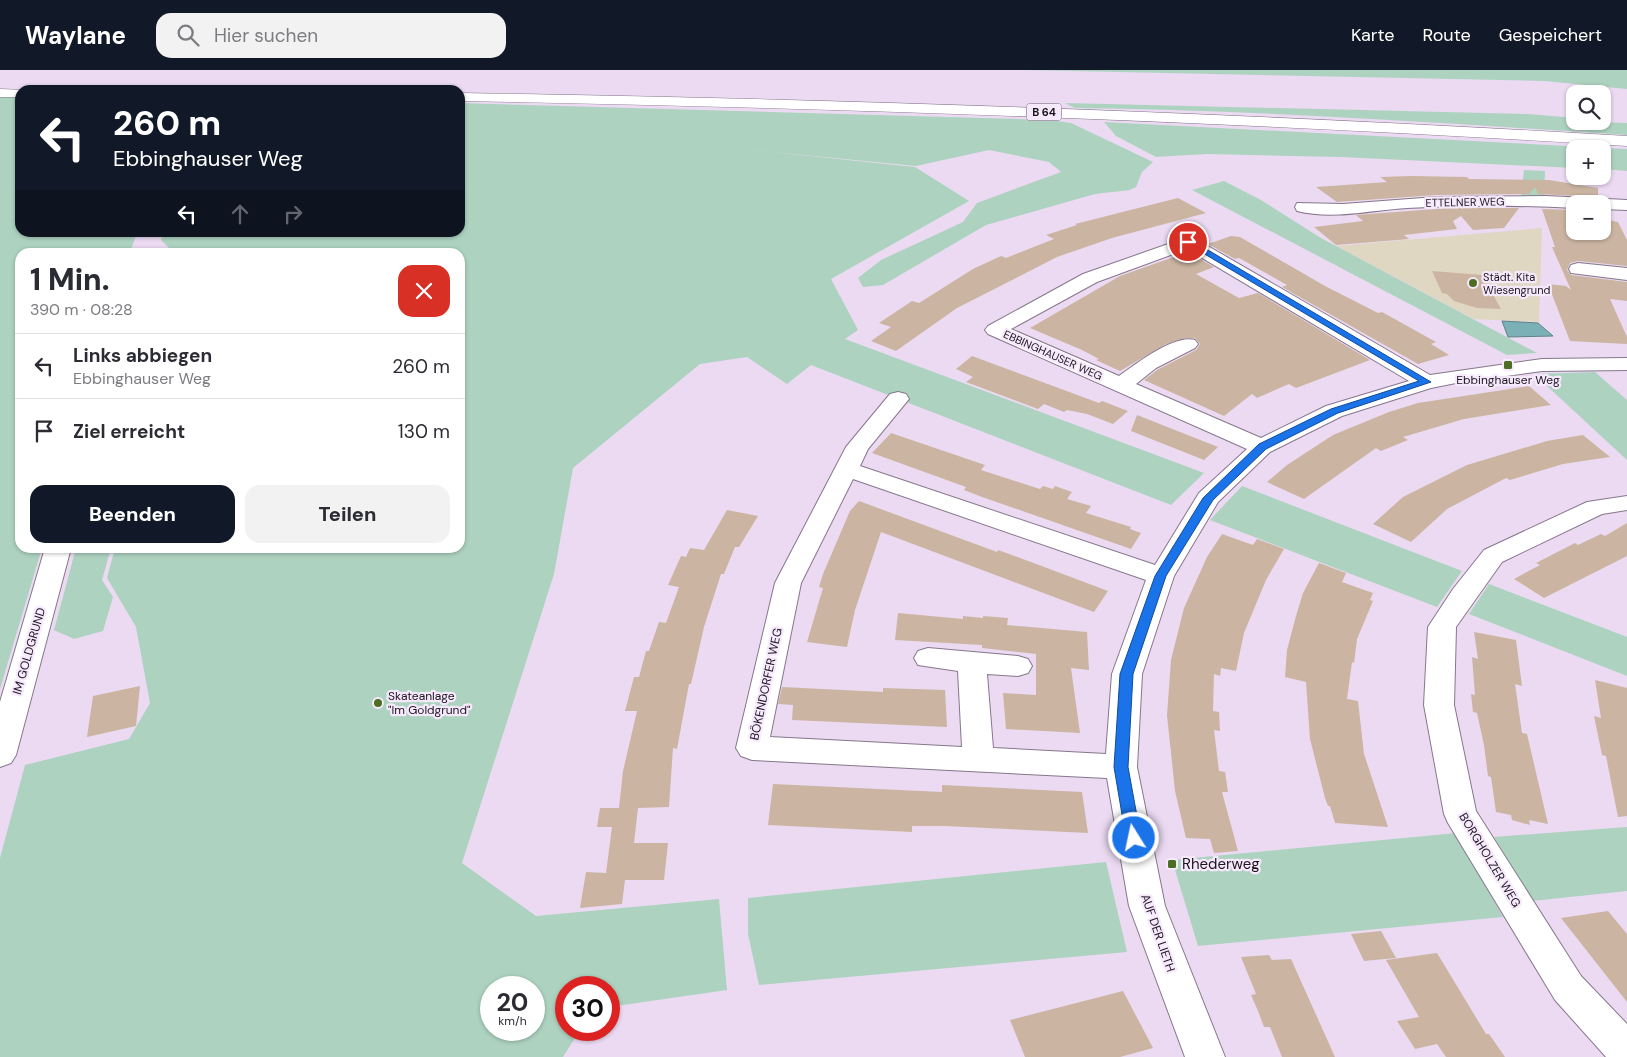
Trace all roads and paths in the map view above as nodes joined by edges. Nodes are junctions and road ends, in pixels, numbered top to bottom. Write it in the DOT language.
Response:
graph roads {
  1 [pos="0,93"];
  2 [pos="15,93"];
  3 [pos="465,96"];
  4 [pos="1627,141"];
  5 [pos="1627,204"];
  6 [pos="1303,208"];
  7 [pos="1578,269"];
  8 [pos="1627,274"];
  9 [pos="1188,344"];
  10 [pos="1627,364"];
  11 [pos="1427,382"];
  12 [pos="1121,385"];
  13 [pos="898,399"];
  14 [pos="1262,447"];
  15 [pos="846,469"];
  16 [pos="1627,503"];
  17 [pos="57,553"];
  18 [pos="1161,576"];
  19 [pos="928,658"];
  20 [pos="972,662"];
  21 [pos="1018,666"];
  22 [pos="0,755"];
  23 [pos="978,759"];
  24 [pos="1121,767"];
  25 [pos="1627,1052"];
  26 [pos="1205,1057"];
  1 -- 2 [label="highway"];
  3 -- 4 [label="highway, B 64"];
  5 -- 6 [label="street, ETTELNER WEG"];
  7 -- 8 [label="street"];
  9 -- 12 [label="street"];
  10 -- 11 [label="street, AUF DER LIETH"];
  11 -- 12 [label="street, EBBINGHAUSER WEG"];
  11 -- 14 [label="street, AUF DER LIETH"];
  12 -- 14 [label="street, EBBINGHAUSER WEG"];
  13 -- 15 [label="street, BÖKENDORFER WEG"];
  14 -- 18 [label="street, AUF DER LIETH"];
  15 -- 18 [label="street"];
  15 -- 23 [label="street, BÖKENDORFER WEG"];
  16 -- 25 [label="street, BORGHOLZER WEG"];
  17 -- 22 [label="street, IM GOLDGRUND"];
  18 -- 24 [label="street, AUF DER LIETH"];
  19 -- 20 [label="street"];
  20 -- 21 [label="street"];
  20 -- 23 [label="street"];
  23 -- 24 [label="street, BÖKENDORFER WEG"];
  24 -- 26 [label="street, AUF DER LIETH"];
}
